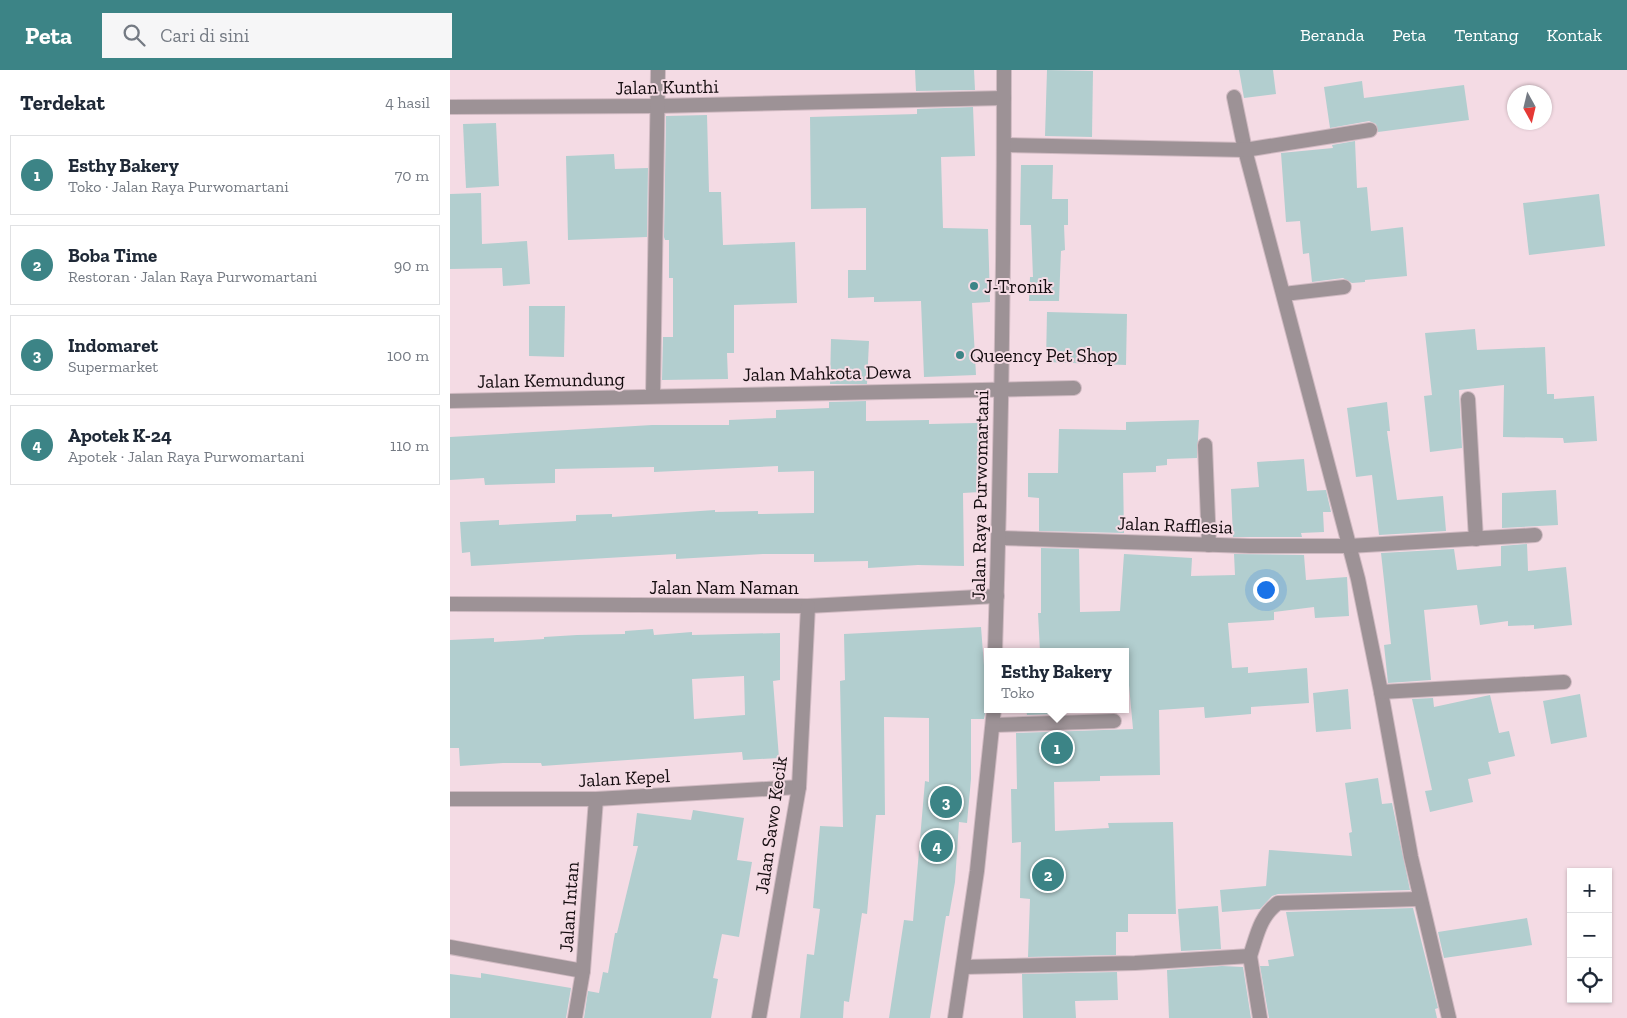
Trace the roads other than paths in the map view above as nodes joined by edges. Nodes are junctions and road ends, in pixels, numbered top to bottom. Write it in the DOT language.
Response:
graph roads {
  1 [pos="658,70"];
  2 [pos="1004,70"];
  3 [pos="1234,96"];
  4 [pos="1004,98"];
  5 [pos="658,106"];
  6 [pos="450,107"];
  7 [pos="1370,130"];
  8 [pos="1005,145"];
  9 [pos="1245,150"];
  10 [pos="1344,287"];
  11 [pos="1284,294"];
  12 [pos="1002,388"];
  13 [pos="1074,388"];
  14 [pos="653,396"];
  15 [pos="1468,399"];
  16 [pos="450,401"];
  17 [pos="1205,445"];
  18 [pos="1535,535"];
  19 [pos="1000,538"];
  20 [pos="1476,539"];
  21 [pos="1209,545"];
  22 [pos="1349,546"];
  23 [pos="997,596"];
  24 [pos="450,604"];
  25 [pos="808,606"];
  26 [pos="995,648"];
  27 [pos="1564,682"];
  28 [pos="1381,692"];
  29 [pos="994,713"];
  30 [pos="1114,722"];
  31 [pos="994,725"];
  32 [pos="799,787"];
  33 [pos="450,799"];
  34 [pos="596,799"];
  35 [pos="1419,899"];
  36 [pos="450,947"];
  37 [pos="1250,956"];
  38 [pos="964,967"];
  39 [pos="583,971"];
  40 [pos="575,1018"];
  41 [pos="759,1018"];
  42 [pos="955,1018"];
  43 [pos="1260,1018"];
  44 [pos="1449,1018"];
  1 -- 5 [label="street"];
  2 -- 4 [label="street, Jalan Raya Purwomartani"];
  3 -- 9 [label="street"];
  4 -- 5 [label="street, Jalan Kunthi"];
  4 -- 8 [label="street, Jalan Raya Purwomartani"];
  5 -- 6 [label="street, Jalan Kunthi"];
  5 -- 14 [label="street"];
  7 -- 9 [label="street"];
  8 -- 9 [label="street"];
  8 -- 12 [label="street, Jalan Raya Purwomartani"];
  9 -- 11 [label="street"];
  10 -- 11 [label="street"];
  11 -- 22 [label="street"];
  12 -- 13 [label="street, Jalan Mahkota Dewa"];
  12 -- 14 [label="street, Jalan Mahkota Dewa"];
  12 -- 19 [label="street, Jalan Raya Purwomartani"];
  14 -- 16 [label="street, Jalan Kemundung"];
  15 -- 20 [label="street"];
  17 -- 21 [label="street"];
  18 -- 20 [label="street, Jalan Rafflesia"];
  19 -- 21 [label="street, Jalan Rafflesia"];
  19 -- 23 [label="street, Jalan Raya Purwomartani"];
  20 -- 22 [label="street, Jalan Rafflesia"];
  21 -- 22 [label="street, Jalan Rafflesia"];
  22 -- 28 [label="street"];
  23 -- 25 [label="street, Jalan Nam Naman"];
  23 -- 26 [label="street, Jalan Raya Purwomartani"];
  24 -- 25 [label="street, Jalan Nam Naman"];
  25 -- 32 [label="street, Jalan Sawo Kecik"];
  27 -- 28 [label="street"];
  28 -- 35 [label="street"];
  29 -- 31 [label="street"];
  30 -- 31 [label="street"];
  31 -- 38 [label="street"];
  32 -- 34 [label="street, Jalan Kepel"];
  32 -- 41 [label="street, Jalan Sawo Kecik"];
  33 -- 34 [label="street, Jalan Kepel"];
  34 -- 39 [label="street, Jalan Intan"];
  35 -- 37 [label="street"];
  35 -- 44 [label="street"];
  36 -- 39 [label="street"];
  37 -- 38 [label="street"];
  37 -- 43 [label="street"];
  38 -- 42 [label="street"];
  39 -- 40 [label="street, Jalan Intan"];
}
